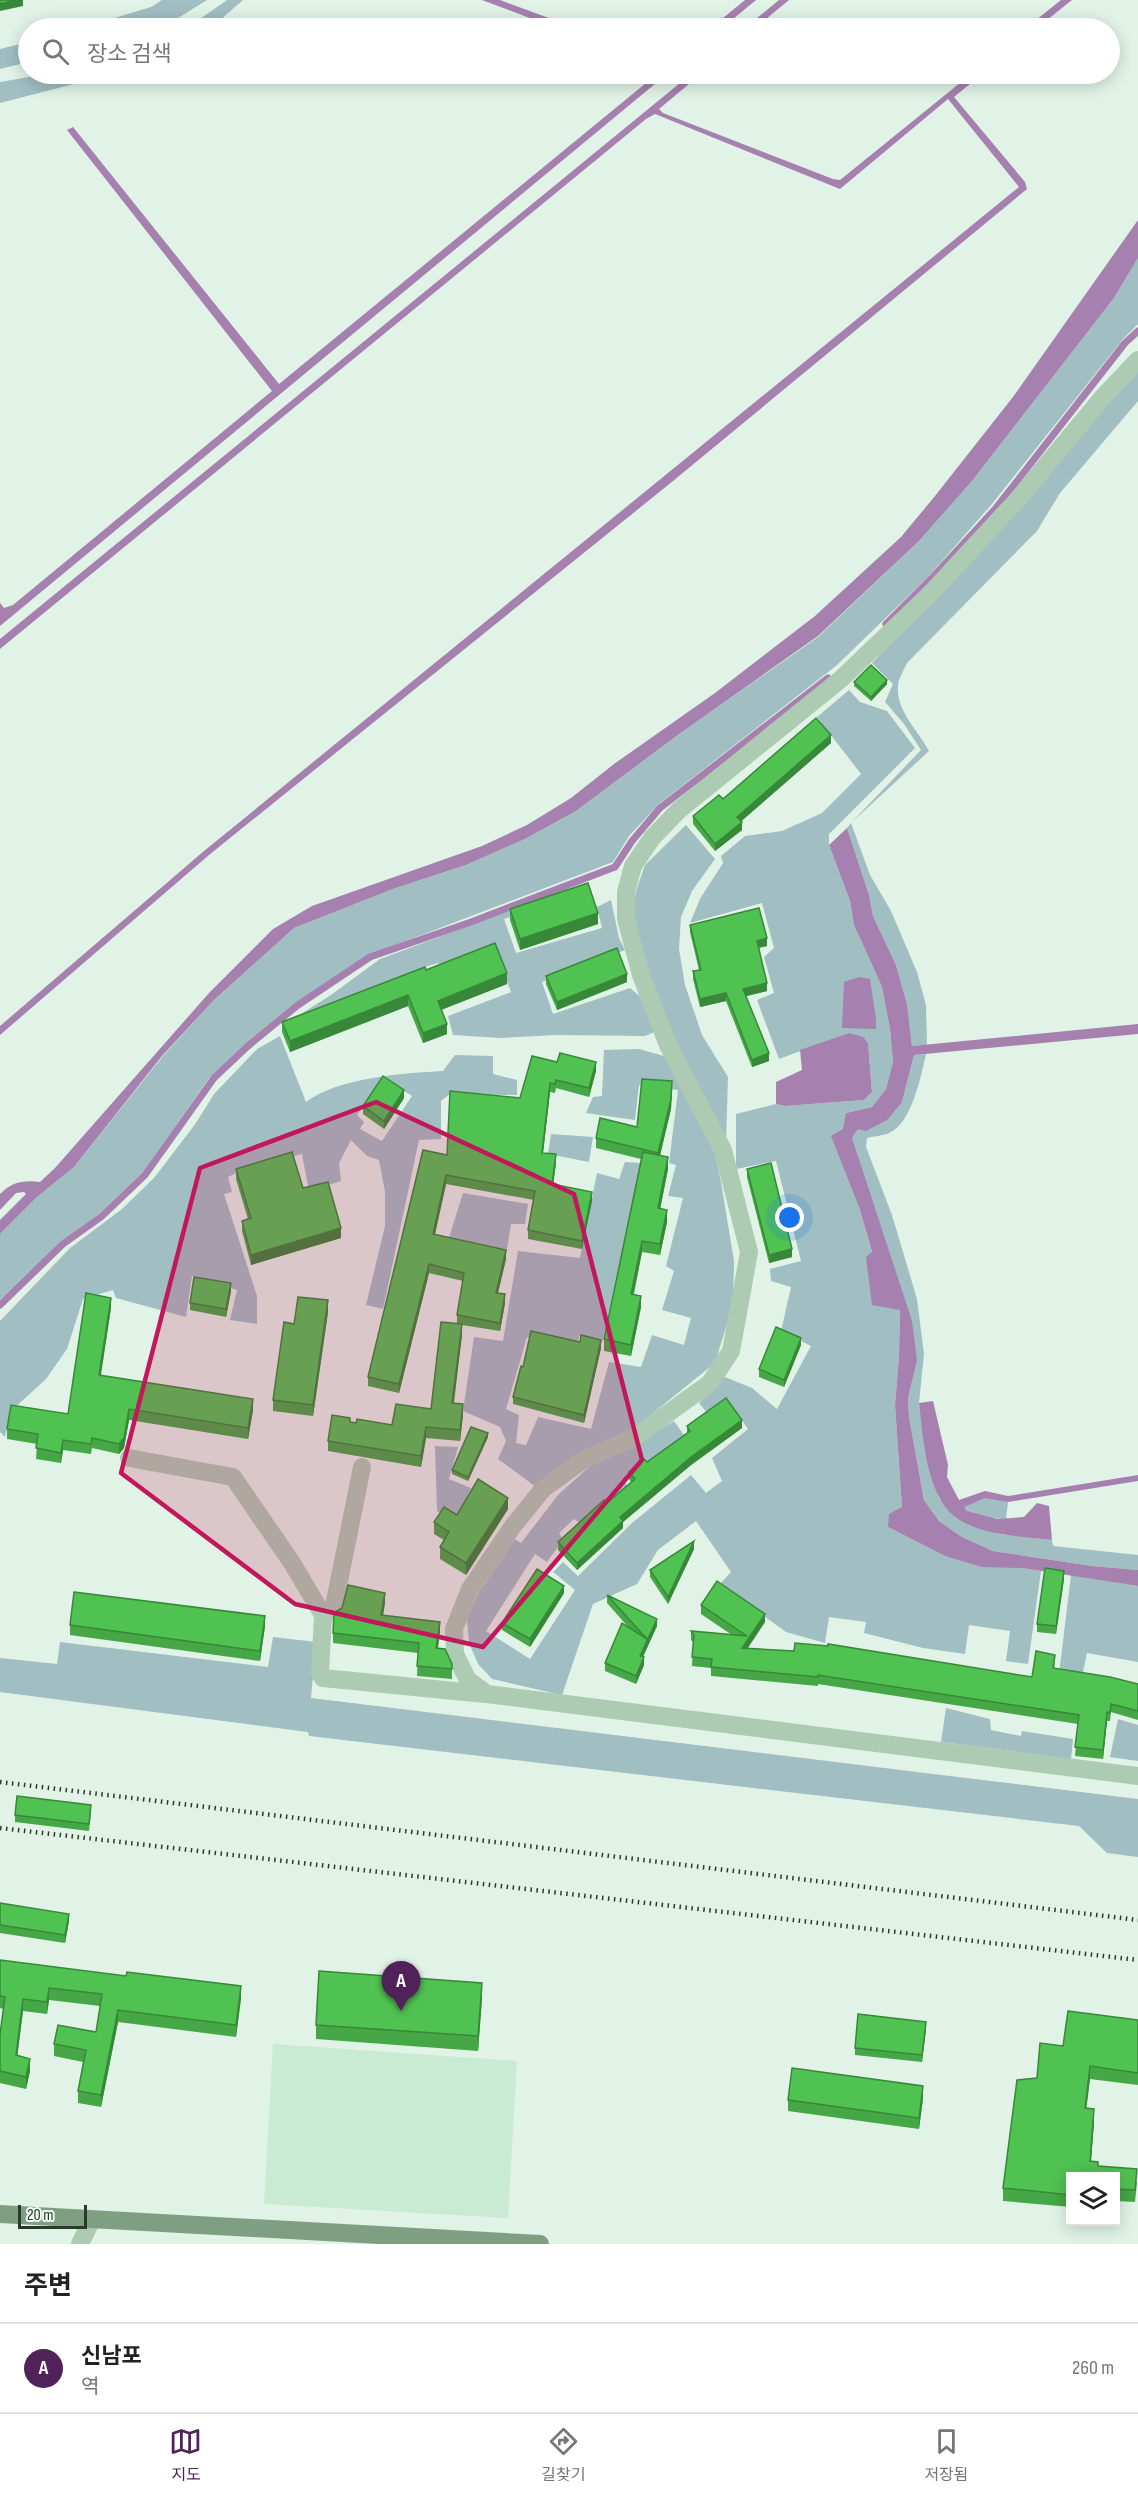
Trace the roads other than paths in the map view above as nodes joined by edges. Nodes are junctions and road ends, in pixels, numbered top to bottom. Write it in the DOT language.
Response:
graph roads {
  1 [pos="1138,360"];
  2 [pos="129,1458"];
  3 [pos="362,1467"];
  4 [pos="323,1615"];
  5 [pos="486,1694"];
  6 [pos="1138,1776"];
  7 [pos="0,2214"];
  8 [pos="92,2219"];
  9 [pos="370,2239"];
  10 [pos="80,2244"];
  11 [pos="540,2244"];
  1 -- 5 [label="street"];
  2 -- 4 [label="street"];
  3 -- 4 [label="street"];
  4 -- 5 [label="street"];
  5 -- 6 [label="street"];
  7 -- 8 [label="main road"];
  8 -- 9 [label="main road"];
  8 -- 10 [label="street"];
  9 -- 11 [label="main road"];
}
